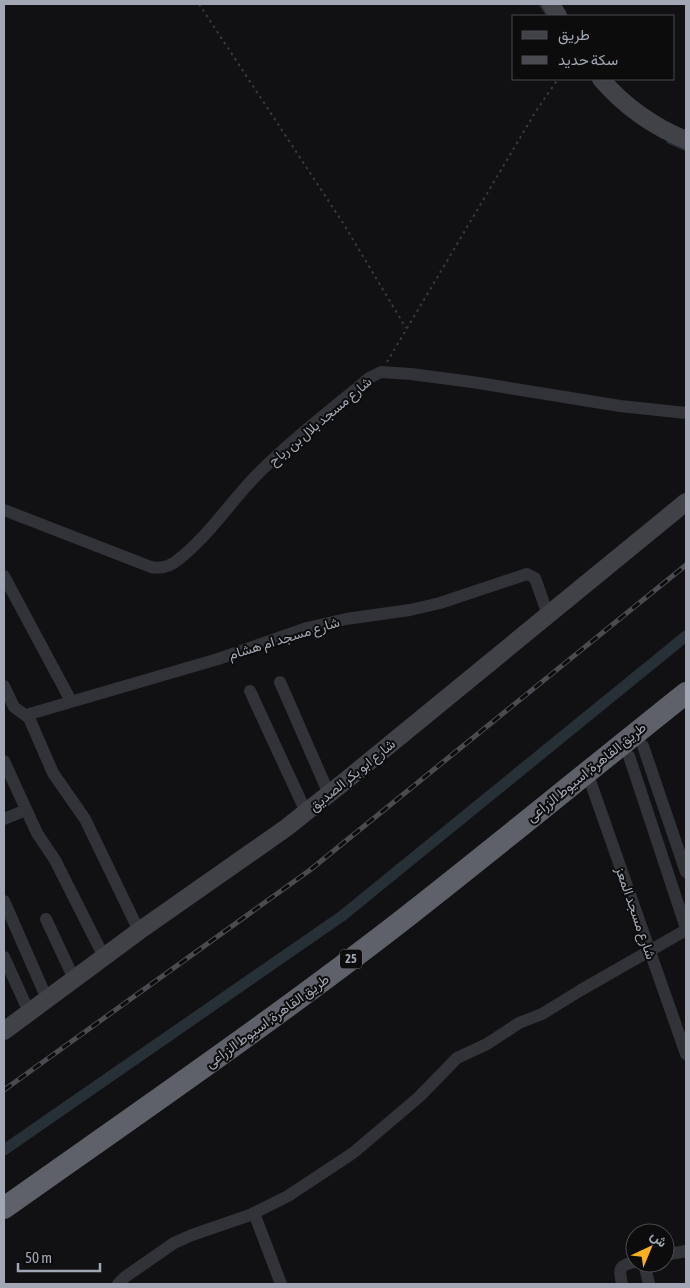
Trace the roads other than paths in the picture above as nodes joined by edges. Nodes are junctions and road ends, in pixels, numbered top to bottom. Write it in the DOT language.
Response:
graph roads {
  1 [pos="551,4"];
  2 [pos="557,15"];
  3 [pos="601,80"];
  4 [pos="686,140"];
  5 [pos="686,413"];
  6 [pos="686,502"];
  7 [pos="4,510"];
  8 [pos="4,576"];
  9 [pos="548,615"];
  10 [pos="280,682"];
  11 [pos="4,686"];
  12 [pos="250,692"];
  13 [pos="686,693"];
  14 [pos="71,701"];
  15 [pos="21,712"];
  16 [pos="686,712"];
  17 [pos="4,714"];
  18 [pos="636,751"];
  19 [pos="4,761"];
  20 [pos="590,779"];
  21 [pos="330,794"];
  22 [pos="26,810"];
  23 [pos="306,812"];
  24 [pos="4,819"];
  25 [pos="686,872"];
  26 [pos="4,901"];
  27 [pos="46,919"];
  28 [pos="686,929"];
  29 [pos="139,932"];
  30 [pos="649,950"];
  31 [pos="4,957"];
  32 [pos="104,957"];
  33 [pos="74,979"];
  34 [pos="47,999"];
  35 [pos="29,1012"];
  36 [pos="4,1031"];
  37 [pos="686,1054"];
  38 [pos="227,1060"];
  39 [pos="4,1208"];
  40 [pos="254,1213"];
  41 [pos="4,1225"];
  42 [pos="625,1265"];
  43 [pos="118,1284"];
  44 [pos="281,1284"];
  45 [pos="622,1284"];
  1 -- 2 [label="street"];
  3 -- 4 [label="street"];
  5 -- 7 [label="street, شارع مسجد بلال بن رباح"];
  6 -- 9 [label="street, شارع ابو بكر الصديق"];
  8 -- 14 [label="street"];
  9 -- 14 [label="street, شارع مسجد ام هشام"];
  9 -- 21 [label="street, شارع ابو بكر الصديق"];
  10 -- 21 [label="street"];
  11 -- 15 [label="street"];
  12 -- 23 [label="street"];
  13 -- 20 [label="highway, طريق القاهرة, اسيوط الزراعى / 25"];
  14 -- 15 [label="street, شارع مسجد ام هشام"];
  15 -- 17 [label="street, شارع مسجد ام هشام"];
  15 -- 29 [label="street"];
  16 -- 18 [label="highway, طريق القاهرة, اسيوط الزراعى / 25"];
  18 -- 20 [label="highway, طريق القاهرة, اسيوط الزراعى / 25"];
  18 -- 25 [label="street"];
  18 -- 28 [label="street"];
  19 -- 22 [label="street"];
  20 -- 30 [label="street, شارع مسجد المعز"];
  20 -- 38 [label="highway, طريق القاهرة, اسيوط الزراعى / 25"];
  21 -- 23 [label="street, شارع ابو بكر الصديق"];
  22 -- 24 [label="street"];
  22 -- 32 [label="street"];
  23 -- 29 [label="street, شارع ابو بكر الصديق"];
  26 -- 34 [label="street"];
  27 -- 33 [label="street"];
  28 -- 30 [label="street"];
  29 -- 32 [label="street, شارع ابو بكر الصديق"];
  30 -- 37 [label="street, شارع مسجد المعز"];
  30 -- 40 [label="street"];
  31 -- 35 [label="street"];
  32 -- 33 [label="street, شارع ابو بكر الصديق"];
  33 -- 34 [label="street, شارع ابو بكر الصديق"];
  34 -- 35 [label="street, شارع ابو بكر الصديق"];
  35 -- 36 [label="street, شارع ابو بكر الصديق"];
  38 -- 39 [label="highway, طريق القاهرة, اسيوط الزراعى / 25"];
  38 -- 41 [label="highway, طريق القاهرة, اسيوط الزراعى / 25"];
  40 -- 43 [label="street"];
  40 -- 44 [label="street"];
  42 -- 45 [label="street"];
}
